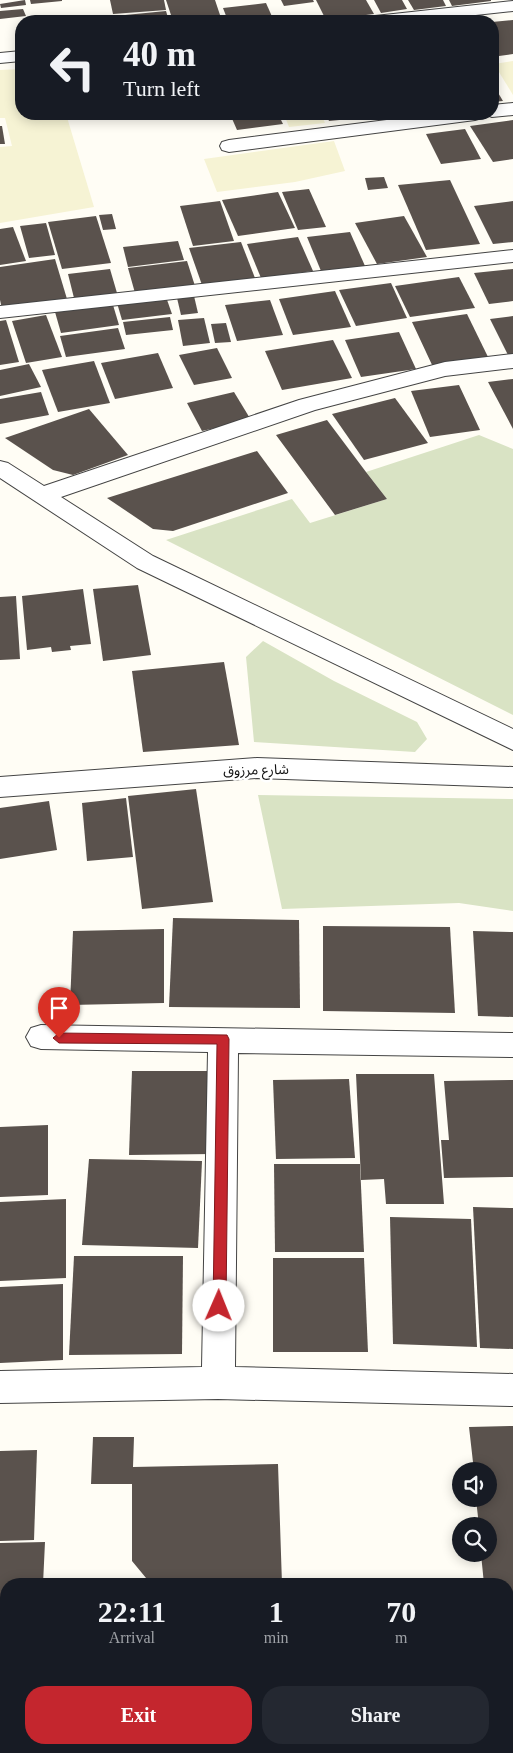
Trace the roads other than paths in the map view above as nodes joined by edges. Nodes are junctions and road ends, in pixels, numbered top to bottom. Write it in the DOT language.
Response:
graph roads {
  1 [pos="513,6"];
  2 [pos="430,15"];
  3 [pos="15,57"];
  4 [pos="0,58"];
  5 [pos="513,109"];
  6 [pos="499,111"];
  7 [pos="429,120"];
  8 [pos="229,146"];
  9 [pos="513,256"];
  10 [pos="0,312"];
  11 [pos="513,361"];
  12 [pos="0,468"];
  13 [pos="42,495"];
  14 [pos="513,740"];
  15 [pos="513,776"];
  16 [pos="0,787"];
  17 [pos="41,1038"];
  18 [pos="223,1039"];
  19 [pos="513,1045"];
  20 [pos="218,1383"];
  21 [pos="0,1387"];
  22 [pos="513,1390"];
  1 -- 2 [label="street"];
  3 -- 4 [label="street"];
  5 -- 6 [label="street"];
  7 -- 8 [label="street"];
  9 -- 10 [label="street"];
  11 -- 13 [label="street"];
  12 -- 13 [label="street"];
  13 -- 14 [label="street"];
  15 -- 16 [label="street, شارع مرزوق"];
  17 -- 18 [label="street"];
  18 -- 19 [label="street"];
  18 -- 20 [label="street"];
  20 -- 21 [label="street"];
  20 -- 22 [label="street"];
}
